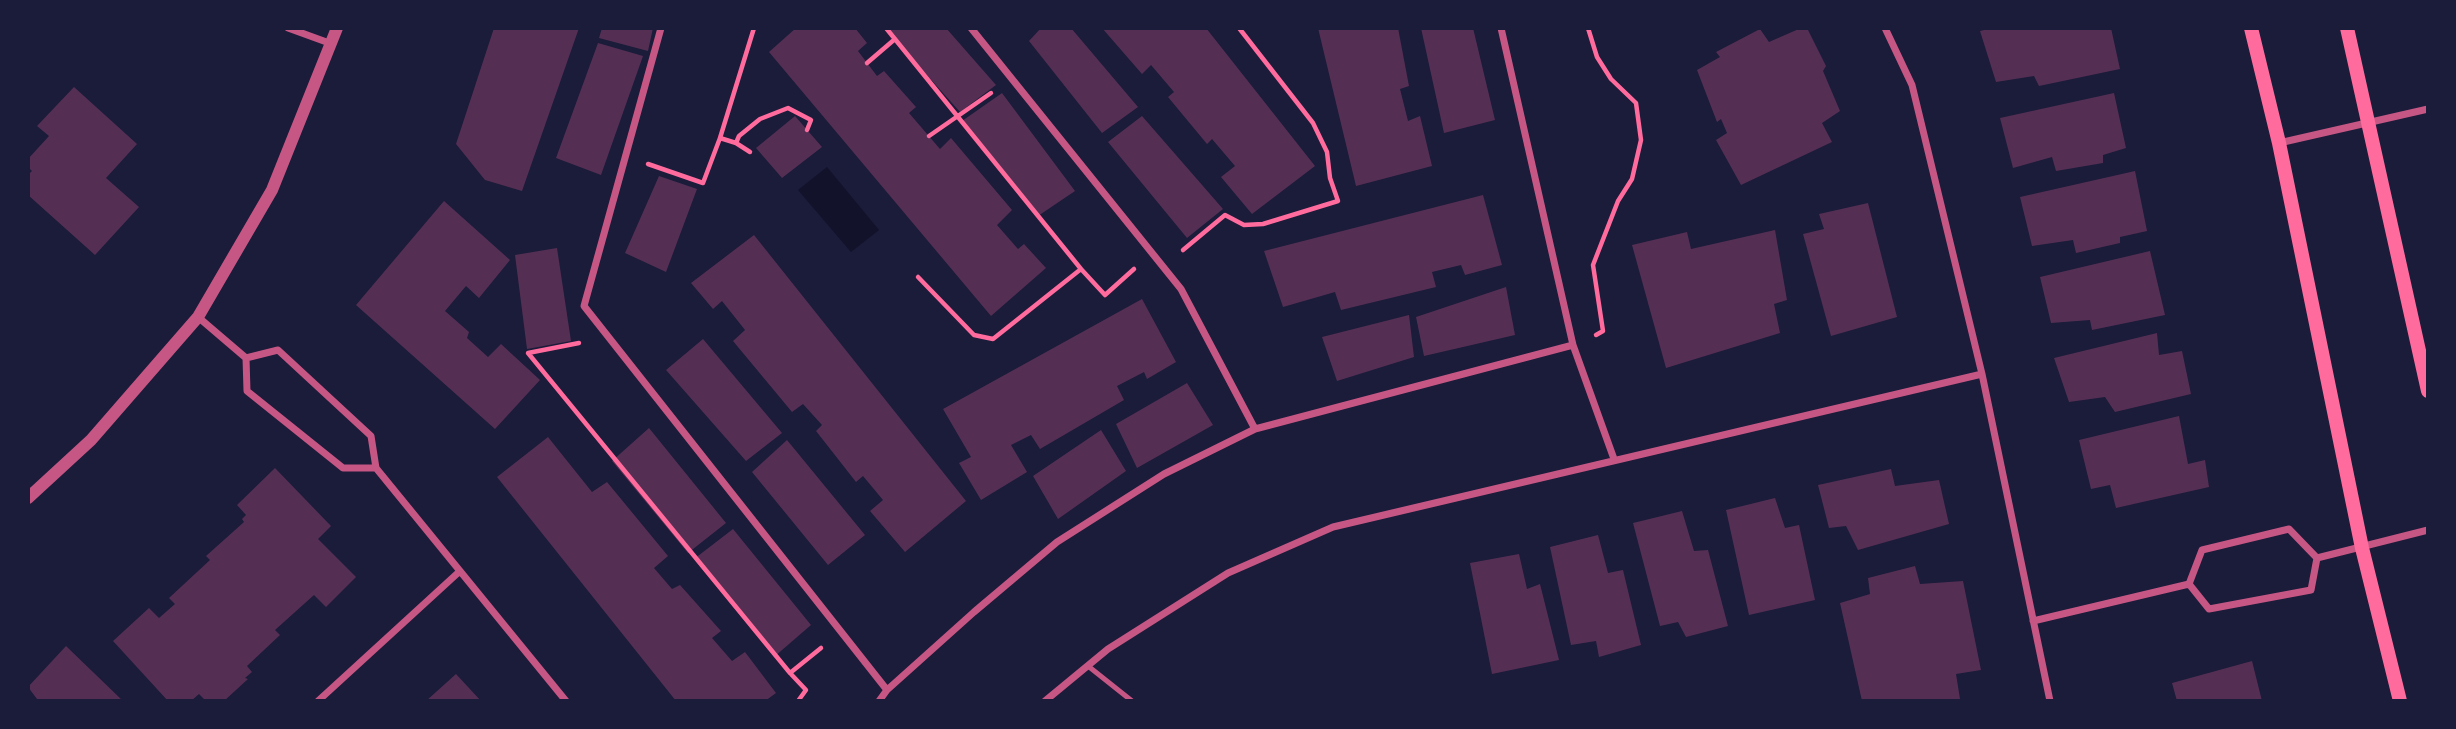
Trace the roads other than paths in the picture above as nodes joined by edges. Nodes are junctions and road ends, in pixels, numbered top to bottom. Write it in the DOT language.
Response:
graph roads {
  1 [pos="288,28"];
  2 [pos="337,28"];
  3 [pos="661,28"];
  4 [pos="971,28"];
  5 [pos="1501,28"];
  6 [pos="1885,28"];
  7 [pos="2251,28"];
  8 [pos="2347,28"];
  9 [pos="332,44"];
  10 [pos="2428,109"];
  11 [pos="2369,120"];
  12 [pos="2279,143"];
  13 [pos="198,317"];
  14 [pos="1573,345"];
  15 [pos="246,358"];
  16 [pos="1982,374"];
  17 [pos="2428,391"];
  18 [pos="1255,429"];
  19 [pos="1614,459"];
  20 [pos="376,468"];
  21 [pos="28,498"];
  22 [pos="2428,530"];
  23 [pos="2361,548"];
  24 [pos="2317,558"];
  25 [pos="460,571"];
  26 [pos="2189,584"];
  27 [pos="2033,621"];
  28 [pos="1088,666"];
  29 [pos="887,690"];
  30 [pos="318,701"];
  31 [pos="566,701"];
  32 [pos="879,701"];
  33 [pos="1045,701"];
  34 [pos="1132,701"];
  35 [pos="2050,701"];
  36 [pos="2400,701"];
  1 -- 9 [label="street"];
  2 -- 9 [label="street"];
  3 -- 29 [label="street"];
  4 -- 18 [label="street"];
  5 -- 14 [label="street"];
  6 -- 16 [label="street"];
  7 -- 12 [label="main road"];
  8 -- 11 [label="main road"];
  9 -- 13 [label="street"];
  10 -- 11 [label="street"];
  11 -- 12 [label="street"];
  11 -- 17 [label="main road"];
  12 -- 23 [label="main road"];
  13 -- 15 [label="street"];
  13 -- 21 [label="street"];
  14 -- 18 [label="street"];
  14 -- 19 [label="street"];
  15 -- 20 [label="street"];
  15 -- 20 [label="street"];
  16 -- 19 [label="street"];
  16 -- 27 [label="street"];
  18 -- 29 [label="street"];
  19 -- 28 [label="street"];
  20 -- 25 [label="street"];
  22 -- 23 [label="street"];
  23 -- 24 [label="street"];
  23 -- 36 [label="main road"];
  24 -- 26 [label="street"];
  24 -- 26 [label="street"];
  25 -- 30 [label="street"];
  25 -- 31 [label="street"];
  26 -- 27 [label="street"];
  27 -- 35 [label="street"];
  28 -- 33 [label="street"];
  28 -- 34 [label="lane"];
  29 -- 32 [label="street"];
}
